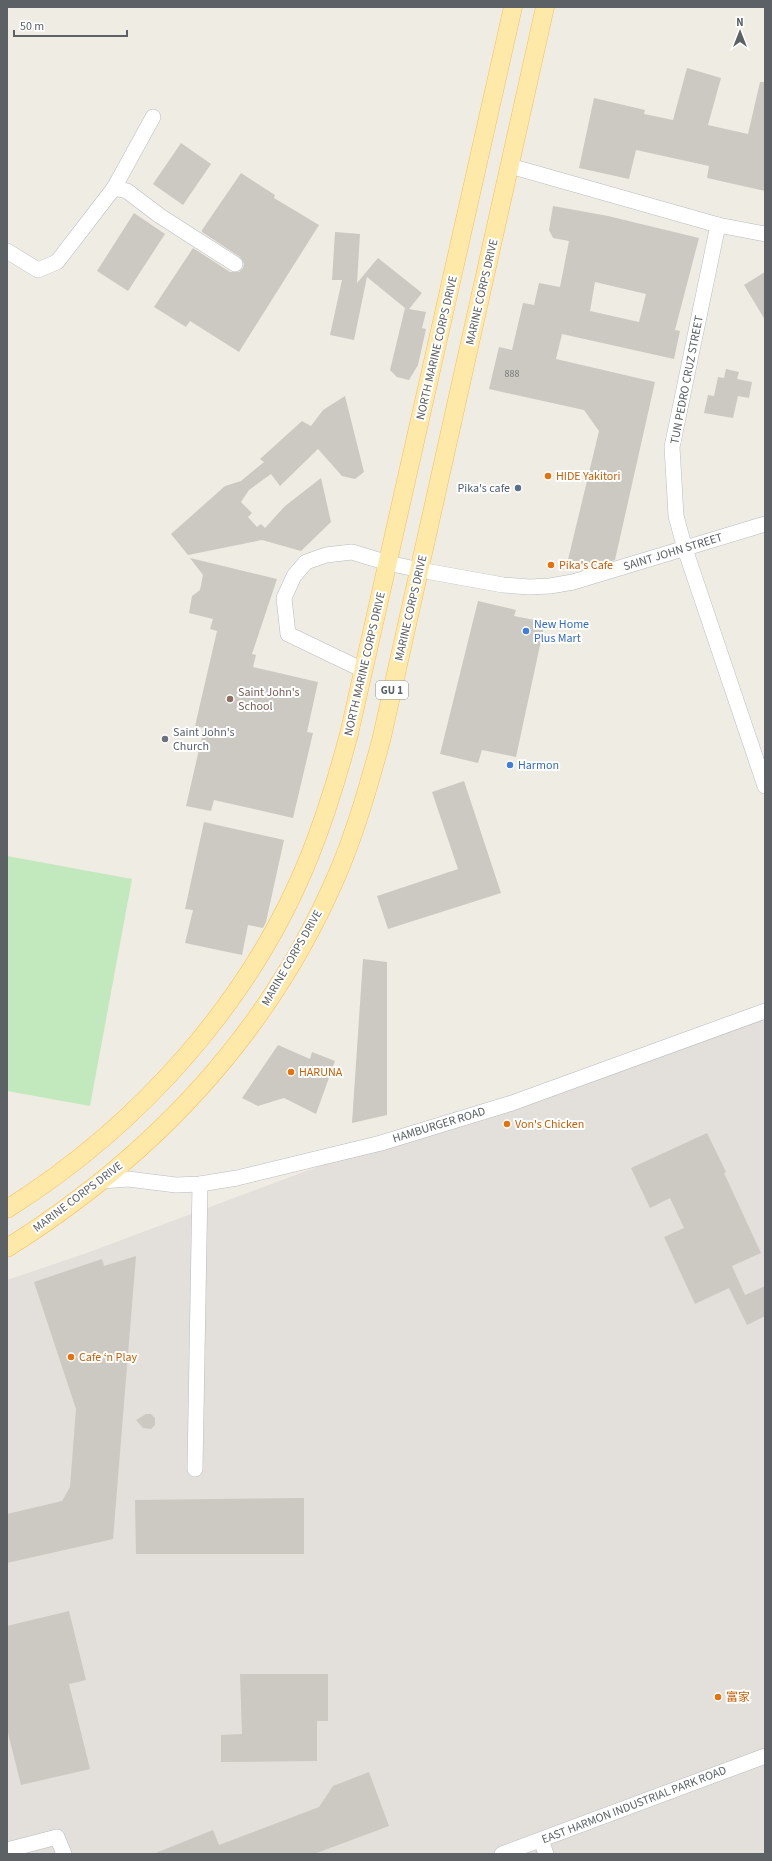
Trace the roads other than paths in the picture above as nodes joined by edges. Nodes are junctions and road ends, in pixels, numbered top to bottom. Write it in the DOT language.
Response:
graph roads {
  1 [pos="513,7"];
  2 [pos="545,7"];
  3 [pos="153,117"];
  4 [pos="510,166"];
  5 [pos="114,188"];
  6 [pos="718,225"];
  7 [pos="765,234"];
  8 [pos="7,251"];
  9 [pos="235,264"];
  10 [pos="765,524"];
  11 [pos="685,549"];
  12 [pos="388,563"];
  13 [pos="420,570"];
  14 [pos="363,670"];
  15 [pos="765,786"];
  16 [pos="765,1011"];
  17 [pos="102,1181"];
  18 [pos="200,1184"];
  19 [pos="7,1209"];
  20 [pos="7,1248"];
  21 [pos="195,1469"];
  22 [pos="765,1756"];
  23 [pos="543,1847"];
  24 [pos="7,1850"];
  25 [pos="64,1854"];
  26 [pos="502,1854"];
  1 -- 12 [label="main road, NORTH MARINE CORPS DRIVE / GU 1"];
  2 -- 4 [label="main road, MARINE CORPS DRIVE / GU 1"];
  3 -- 5 [label="street"];
  4 -- 6 [label="street"];
  4 -- 13 [label="main road, MARINE CORPS DRIVE / GU 1"];
  5 -- 8 [label="street"];
  5 -- 9 [label="street"];
  6 -- 7 [label="street"];
  6 -- 11 [label="street, TUN PEDRO CRUZ STREET"];
  10 -- 11 [label="street, SAINT JOHN STREET"];
  11 -- 13 [label="street, SAINT JOHN STREET"];
  11 -- 15 [label="street, TUN PEDRO CRUZ STREET"];
  12 -- 13 [label="street, SAINT JOHN STREET"];
  12 -- 14 [label="main road, NORTH MARINE CORPS DRIVE / GU 1"];
  12 -- 14 [label="street, SAINT JOHN STREET"];
  13 -- 17 [label="main road, MARINE CORPS DRIVE / GU 1"];
  14 -- 19 [label="main road, NORTH MARINE CORPS DRIVE / GU 1"];
  16 -- 18 [label="street, HAMBURGER ROAD"];
  17 -- 18 [label="street, HAMBURGER ROAD"];
  17 -- 20 [label="main road, MARINE CORPS DRIVE / GU 1"];
  18 -- 21 [label="street"];
  22 -- 23 [label="street, EAST HARMON INDUSTRIAL PARK ROAD"];
  23 -- 26 [label="street, EAST HARMON INDUSTRIAL PARK ROAD"];
  24 -- 25 [label="street"];
}
